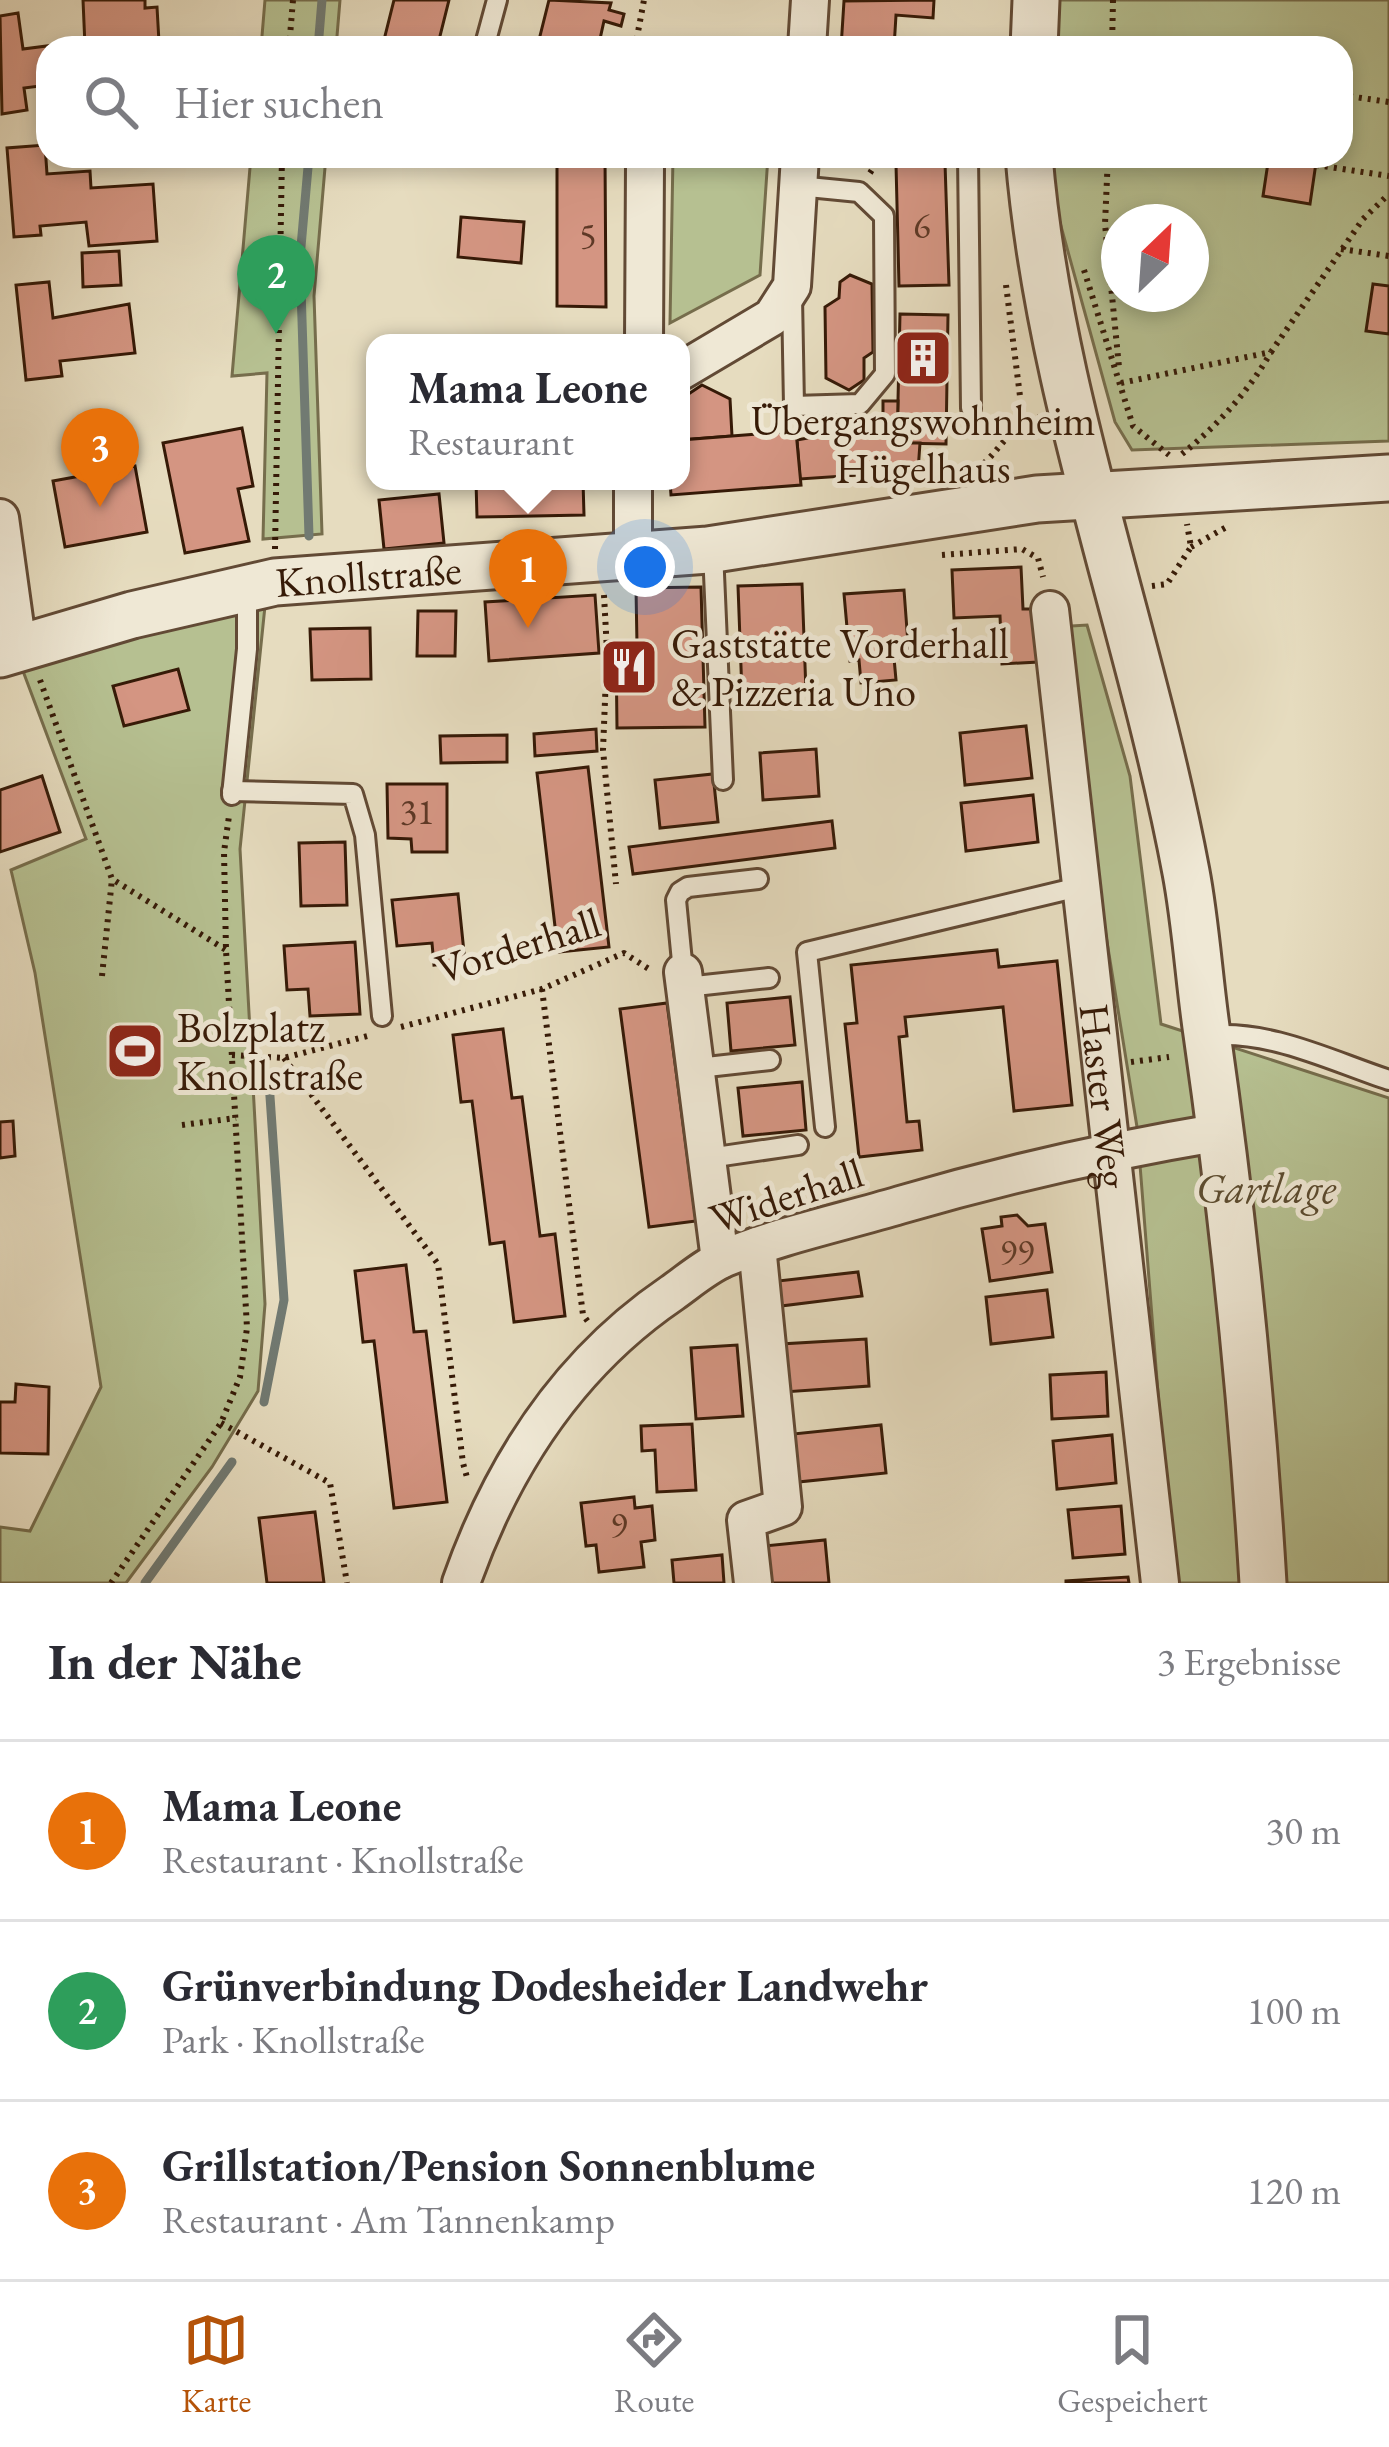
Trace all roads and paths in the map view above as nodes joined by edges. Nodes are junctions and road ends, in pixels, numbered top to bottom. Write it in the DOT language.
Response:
graph roads {
  1 [pos="293,0"];
  2 [pos="497,0"];
  3 [pos="644,0"];
  4 [pos="810,0"];
  5 [pos="1036,0"];
  6 [pos="1113,0"];
  7 [pos="290,36"];
  8 [pos="487,36"];
  9 [pos="637,36"];
  10 [pos="808,36"];
  11 [pos="1034,36"];
  12 [pos="1112,36"];
  13 [pos="1353,97"];
  14 [pos="1389,102"];
  15 [pos="281,168"];
  16 [pos="644,168"];
  17 [pos="968,168"];
  18 [pos="1031,168"];
  19 [pos="1107,168"];
  20 [pos="1336,168"];
  21 [pos="799,171"];
  22 [pos="1389,176"];
  23 [pos="1389,194"];
  24 [pos="1341,249"];
  25 [pos="1389,256"];
  26 [pos="1081,260"];
  27 [pos="791,286"];
  28 [pos="644,334"];
  29 [pos="1270,352"];
  30 [pos="690,365"];
  31 [pos="1120,383"];
  32 [pos="971,408"];
  33 [pos="1023,420"];
  34 [pos="993,458"];
  35 [pos="1389,478"];
  36 [pos="631,490"];
  37 [pos="1094,494"];
  38 [pos="0,518"];
  39 [pos="713,549"];
  40 [pos="1002,549"];
  41 [pos="618,558"];
  42 [pos="261,585"];
  43 [pos="1047,594"];
  44 [pos="9,651"];
  45 [pos="723,779"];
  46 [pos="232,793"];
  47 [pos="112,879"];
  48 [pos="758,879"];
  49 [pos="616,884"];
  50 [pos="1083,886"];
  51 [pos="226,950"];
  52 [pos="102,976"];
  53 [pos="769,978"];
  54 [pos="684,980"];
  55 [pos="542,989"];
  56 [pos="382,1016"];
  57 [pos="1207,1036"];
  58 [pos="232,1055"];
  59 [pos="284,1058"];
  60 [pos="770,1060"];
  61 [pos="698,1068"];
  62 [pos="1389,1080"];
  63 [pos="236,1118"];
  64 [pos="182,1125"];
  65 [pos="826,1127"];
  66 [pos="1221,1132"];
  67 [pos="798,1145"];
  68 [pos="1113,1150"];
  69 [pos="709,1158"];
  70 [pos="758,1246"];
  71 [pos="721,1260"];
  72 [pos="604,1346"];
  73 [pos="221,1424"];
  74 [pos="482,1524"];
  75 [pos="112,1583"];
  76 [pos="346,1583"];
  77 [pos="461,1583"];
  78 [pos="753,1583"];
  79 [pos="1160,1583"];
  80 [pos="1263,1583"];
  1 -- 7 [label="path"];
  2 -- 8 [label="lane"];
  3 -- 9 [label="path"];
  4 -- 10 [label="street"];
  5 -- 11 [label="street"];
  6 -- 12 [label="path"];
  13 -- 14 [label="path"];
  15 -- 42 [label="path"];
  16 -- 28 [label="street"];
  17 -- 32 [label="lane"];
  18 -- 37 [label="street"];
  19 -- 31 [label="path"];
  20 -- 22 [label="path"];
  21 -- 27 [label="street"];
  21 -- 27 [label="lane"];
  23 -- 24 [label="path"];
  24 -- 25 [label="path"];
  24 -- 29 [label="path"];
  26 -- 31 [label="path"];
  27 -- 30 [label="street"];
  29 -- 31 [label="path"];
  29 -- 31 [label="path"];
  33 -- 34 [label="path"];
  35 -- 37 [label="street, Knollstraße"];
  36 -- 41 [label="street"];
  37 -- 39 [label="street, Knollstraße"];
  37 -- 57 [label="street"];
  38 -- 44 [label="street"];
  39 -- 41 [label="street, Knollstraße"];
  39 -- 45 [label="lane"];
  40 -- 43 [label="path"];
  41 -- 42 [label="street, Knollstraße"];
  41 -- 49 [label="path"];
  42 -- 44 [label="street, Knollstraße"];
  42 -- 46 [label="lane"];
  43 -- 50 [label="street, Haster Weg"];
  44 -- 47 [label="path"];
  46 -- 51 [label="path"];
  46 -- 56 [label="lane, Vorderhall"];
  47 -- 51 [label="path"];
  47 -- 52 [label="path"];
  48 -- 54 [label="lane"];
  50 -- 65 [label="lane"];
  50 -- 68 [label="street, Haster Weg"];
  51 -- 58 [label="path"];
  53 -- 54 [label="lane"];
  54 -- 55 [label="path, Vorderhall"];
  54 -- 61 [label="street"];
  55 -- 59 [label="path, Vorderhall"];
  55 -- 72 [label="path"];
  57 -- 62 [label="lane"];
  57 -- 66 [label="street"];
  58 -- 59 [label="path, Vorderhall"];
  58 -- 63 [label="path"];
  59 -- 74 [label="path"];
  60 -- 61 [label="lane"];
  61 -- 69 [label="street"];
  63 -- 64 [label="path"];
  63 -- 73 [label="path"];
  66 -- 68 [label="street, Widerhall"];
  66 -- 80 [label="street"];
  67 -- 69 [label="lane"];
  68 -- 70 [label="street, Widerhall"];
  68 -- 79 [label="street, Haster Weg"];
  69 -- 71 [label="street"];
  70 -- 71 [label="street, Widerhall"];
  70 -- 78 [label="street"];
  71 -- 72 [label="street, Widerhall"];
  72 -- 74 [label="street, Widerhall"];
  73 -- 75 [label="path"];
  73 -- 76 [label="path"];
  74 -- 77 [label="street, Widerhall"];
}
